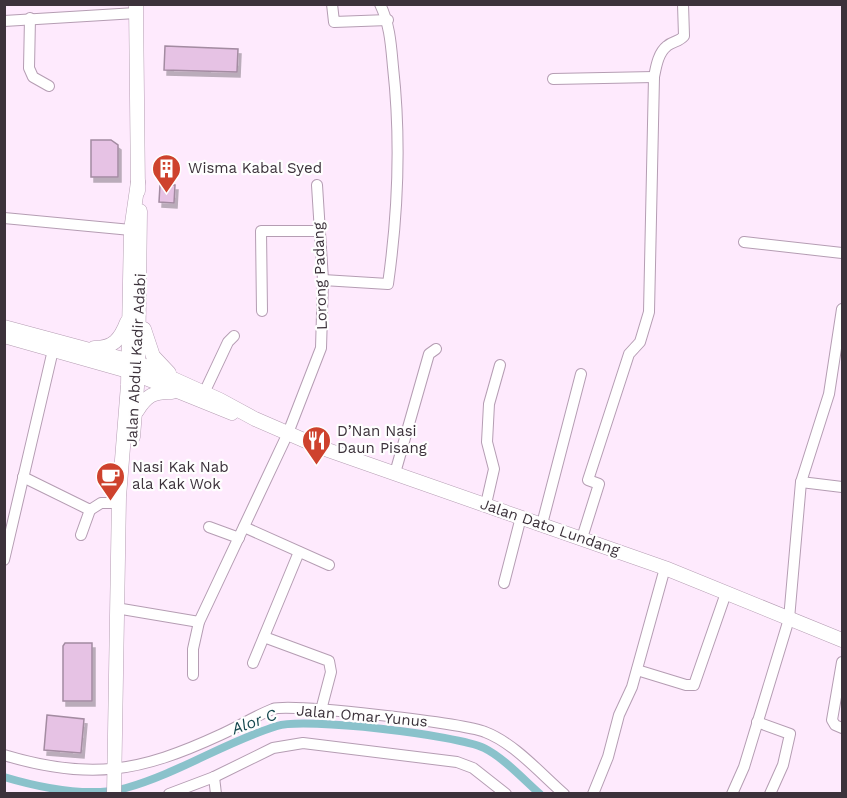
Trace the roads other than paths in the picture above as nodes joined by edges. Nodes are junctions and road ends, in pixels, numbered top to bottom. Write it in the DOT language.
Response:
graph roads {
  1 [pos="46,4"];
  2 [pos="332,4"];
  3 [pos="380,4"];
  4 [pos="683,4"];
  5 [pos="136,9"];
  6 [pos="30,18"];
  7 [pos="47,18"];
  8 [pos="388,20"];
  9 [pos="4,21"];
  10 [pos="654,77"];
  11 [pos="553,79"];
  12 [pos="49,86"];
  13 [pos="138,182"];
  14 [pos="317,185"];
  15 [pos="4,218"];
  16 [pos="131,230"];
  17 [pos="318,231"];
  18 [pos="744,243"];
  19 [pos="843,253"];
  20 [pos="323,280"];
  21 [pos="843,309"];
  22 [pos="262,311"];
  23 [pos="134,312"];
  24 [pos="4,327"];
  25 [pos="4,336"];
  26 [pos="234,336"];
  27 [pos="86,348"];
  28 [pos="436,349"];
  29 [pos="53,350"];
  30 [pos="98,362"];
  31 [pos="500,365"];
  32 [pos="133,367"];
  33 [pos="581,374"];
  34 [pos="180,387"];
  35 [pos="204,393"];
  36 [pos="130,415"];
  37 [pos="255,419"];
  38 [pos="288,433"];
  39 [pos="395,473"];
  40 [pos="23,477"];
  41 [pos="801,482"];
  42 [pos="843,487"];
  43 [pos="119,503"];
  44 [pos="486,504"];
  45 [pos="90,510"];
  46 [pos="521,517"];
  47 [pos="542,524"];
  48 [pos="209,526"];
  49 [pos="244,527"];
  50 [pos="81,535"];
  51 [pos="119,536"];
  52 [pos="238,538"];
  53 [pos="582,538"];
  54 [pos="299,552"];
  55 [pos="4,560"];
  56 [pos="329,565"];
  57 [pos="665,568"];
  58 [pos="504,583"];
  59 [pos="726,593"];
  60 [pos="116,608"];
  61 [pos="789,619"];
  62 [pos="199,622"];
  63 [pos="264,636"];
  64 [pos="843,640"];
  65 [pos="843,662"];
  66 [pos="253,663"];
  67 [pos="637,670"];
  68 [pos="193,675"];
  69 [pos="321,710"];
  70 [pos="757,722"];
  71 [pos="843,728"];
  72 [pos="4,755"];
  73 [pos="214,777"];
  74 [pos="114,781"];
  75 [pos="169,794"];
  76 [pos="216,794"];
  77 [pos="506,794"];
  78 [pos="564,794"];
  79 [pos="593,794"];
  80 [pos="732,794"];
  81 [pos="770,794"];
  1 -- 7 [label="street"];
  2 -- 8 [label="street"];
  3 -- 8 [label="street"];
  4 -- 10 [label="street"];
  5 -- 7 [label="street"];
  5 -- 13 [label="main road, Jalan Abdul Kadir Adabi"];
  6 -- 7 [label="street"];
  6 -- 9 [label="street"];
  6 -- 12 [label="street"];
  8 -- 20 [label="street"];
  10 -- 11 [label="street"];
  10 -- 53 [label="street"];
  13 -- 16 [label="main road, Jalan Abdul Kadir Adabi"];
  13 -- 23 [label="main road, Jalan Abdul Kadir Adabi"];
  14 -- 17 [label="street, Lorong Padang"];
  15 -- 16 [label="street"];
  16 -- 23 [label="main road, Jalan Abdul Kadir Adabi"];
  17 -- 20 [label="street, Lorong Padang"];
  17 -- 22 [label="street"];
  18 -- 19 [label="street"];
  20 -- 38 [label="street, Lorong Padang"];
  21 -- 41 [label="street"];
  23 -- 27 [label="main road"];
  23 -- 32 [label="main road, Jalan Abdul Kadir Adabi"];
  23 -- 34 [label="main road"];
  24 -- 27 [label="main road"];
  25 -- 29 [label="main road"];
  26 -- 35 [label="street"];
  27 -- 32 [label="main road"];
  28 -- 39 [label="street"];
  29 -- 30 [label="main road"];
  29 -- 40 [label="street"];
  30 -- 32 [label="main road"];
  30 -- 36 [label="main road"];
  31 -- 44 [label="street"];
  32 -- 34 [label="main road, Jalan Dato Lundang"];
  32 -- 36 [label="main road, Jalan Abdul Kadir Adabi"];
  33 -- 47 [label="street"];
  34 -- 35 [label="main road, Jalan Dato Lundang"];
  34 -- 36 [label="main road"];
  34 -- 37 [label="main road, Jalan Dato Lundang"];
  35 -- 37 [label="main road, Jalan Dato Lundang"];
  36 -- 43 [label="main road, Jalan Abdul Kadir Adabi"];
  36 -- 51 [label="main road, Jalan Abdul Kadir Adabi"];
  37 -- 38 [label="main road, Jalan Dato Lundang"];
  38 -- 39 [label="main road, Jalan Dato Lundang"];
  38 -- 49 [label="street, Lorong Padang"];
  39 -- 44 [label="main road, Jalan Dato Lundang"];
  40 -- 45 [label="street"];
  40 -- 55 [label="street"];
  41 -- 42 [label="street"];
  41 -- 61 [label="street"];
  43 -- 45 [label="street"];
  43 -- 51 [label="main road, Jalan Abdul Kadir Adabi"];
  44 -- 46 [label="main road, Jalan Dato Lundang"];
  45 -- 50 [label="street"];
  46 -- 47 [label="main road, Jalan Dato Lundang"];
  46 -- 58 [label="street"];
  47 -- 53 [label="main road, Jalan Dato Lundang"];
  48 -- 52 [label="street"];
  49 -- 52 [label="street, Lorong Padang"];
  49 -- 54 [label="street"];
  51 -- 60 [label="main road, Jalan Abdul Kadir Adabi"];
  52 -- 62 [label="street, Lorong Padang"];
  53 -- 57 [label="main road, Jalan Dato Lundang"];
  54 -- 56 [label="street"];
  54 -- 63 [label="street"];
  57 -- 59 [label="main road, Jalan Dato Lundang"];
  57 -- 67 [label="street"];
  59 -- 61 [label="main road, Jalan Dato Lundang"];
  59 -- 67 [label="street"];
  60 -- 62 [label="street"];
  60 -- 74 [label="main road, Jalan Abdul Kadir Adabi"];
  61 -- 64 [label="main road, Jalan Dato Lundang"];
  61 -- 70 [label="street"];
  62 -- 68 [label="street, Lorong Padang"];
  63 -- 66 [label="street"];
  63 -- 69 [label="street"];
  65 -- 71 [label="street"];
  67 -- 79 [label="street"];
  69 -- 74 [label="street, Jalan Omar Yunus"];
  69 -- 78 [label="street, Jalan Omar Yunus"];
  70 -- 80 [label="street"];
  70 -- 81 [label="street"];
  72 -- 74 [label="street, Jalan Omar Yunus"];
  73 -- 75 [label="street"];
  73 -- 76 [label="street"];
  73 -- 77 [label="street"];
}
